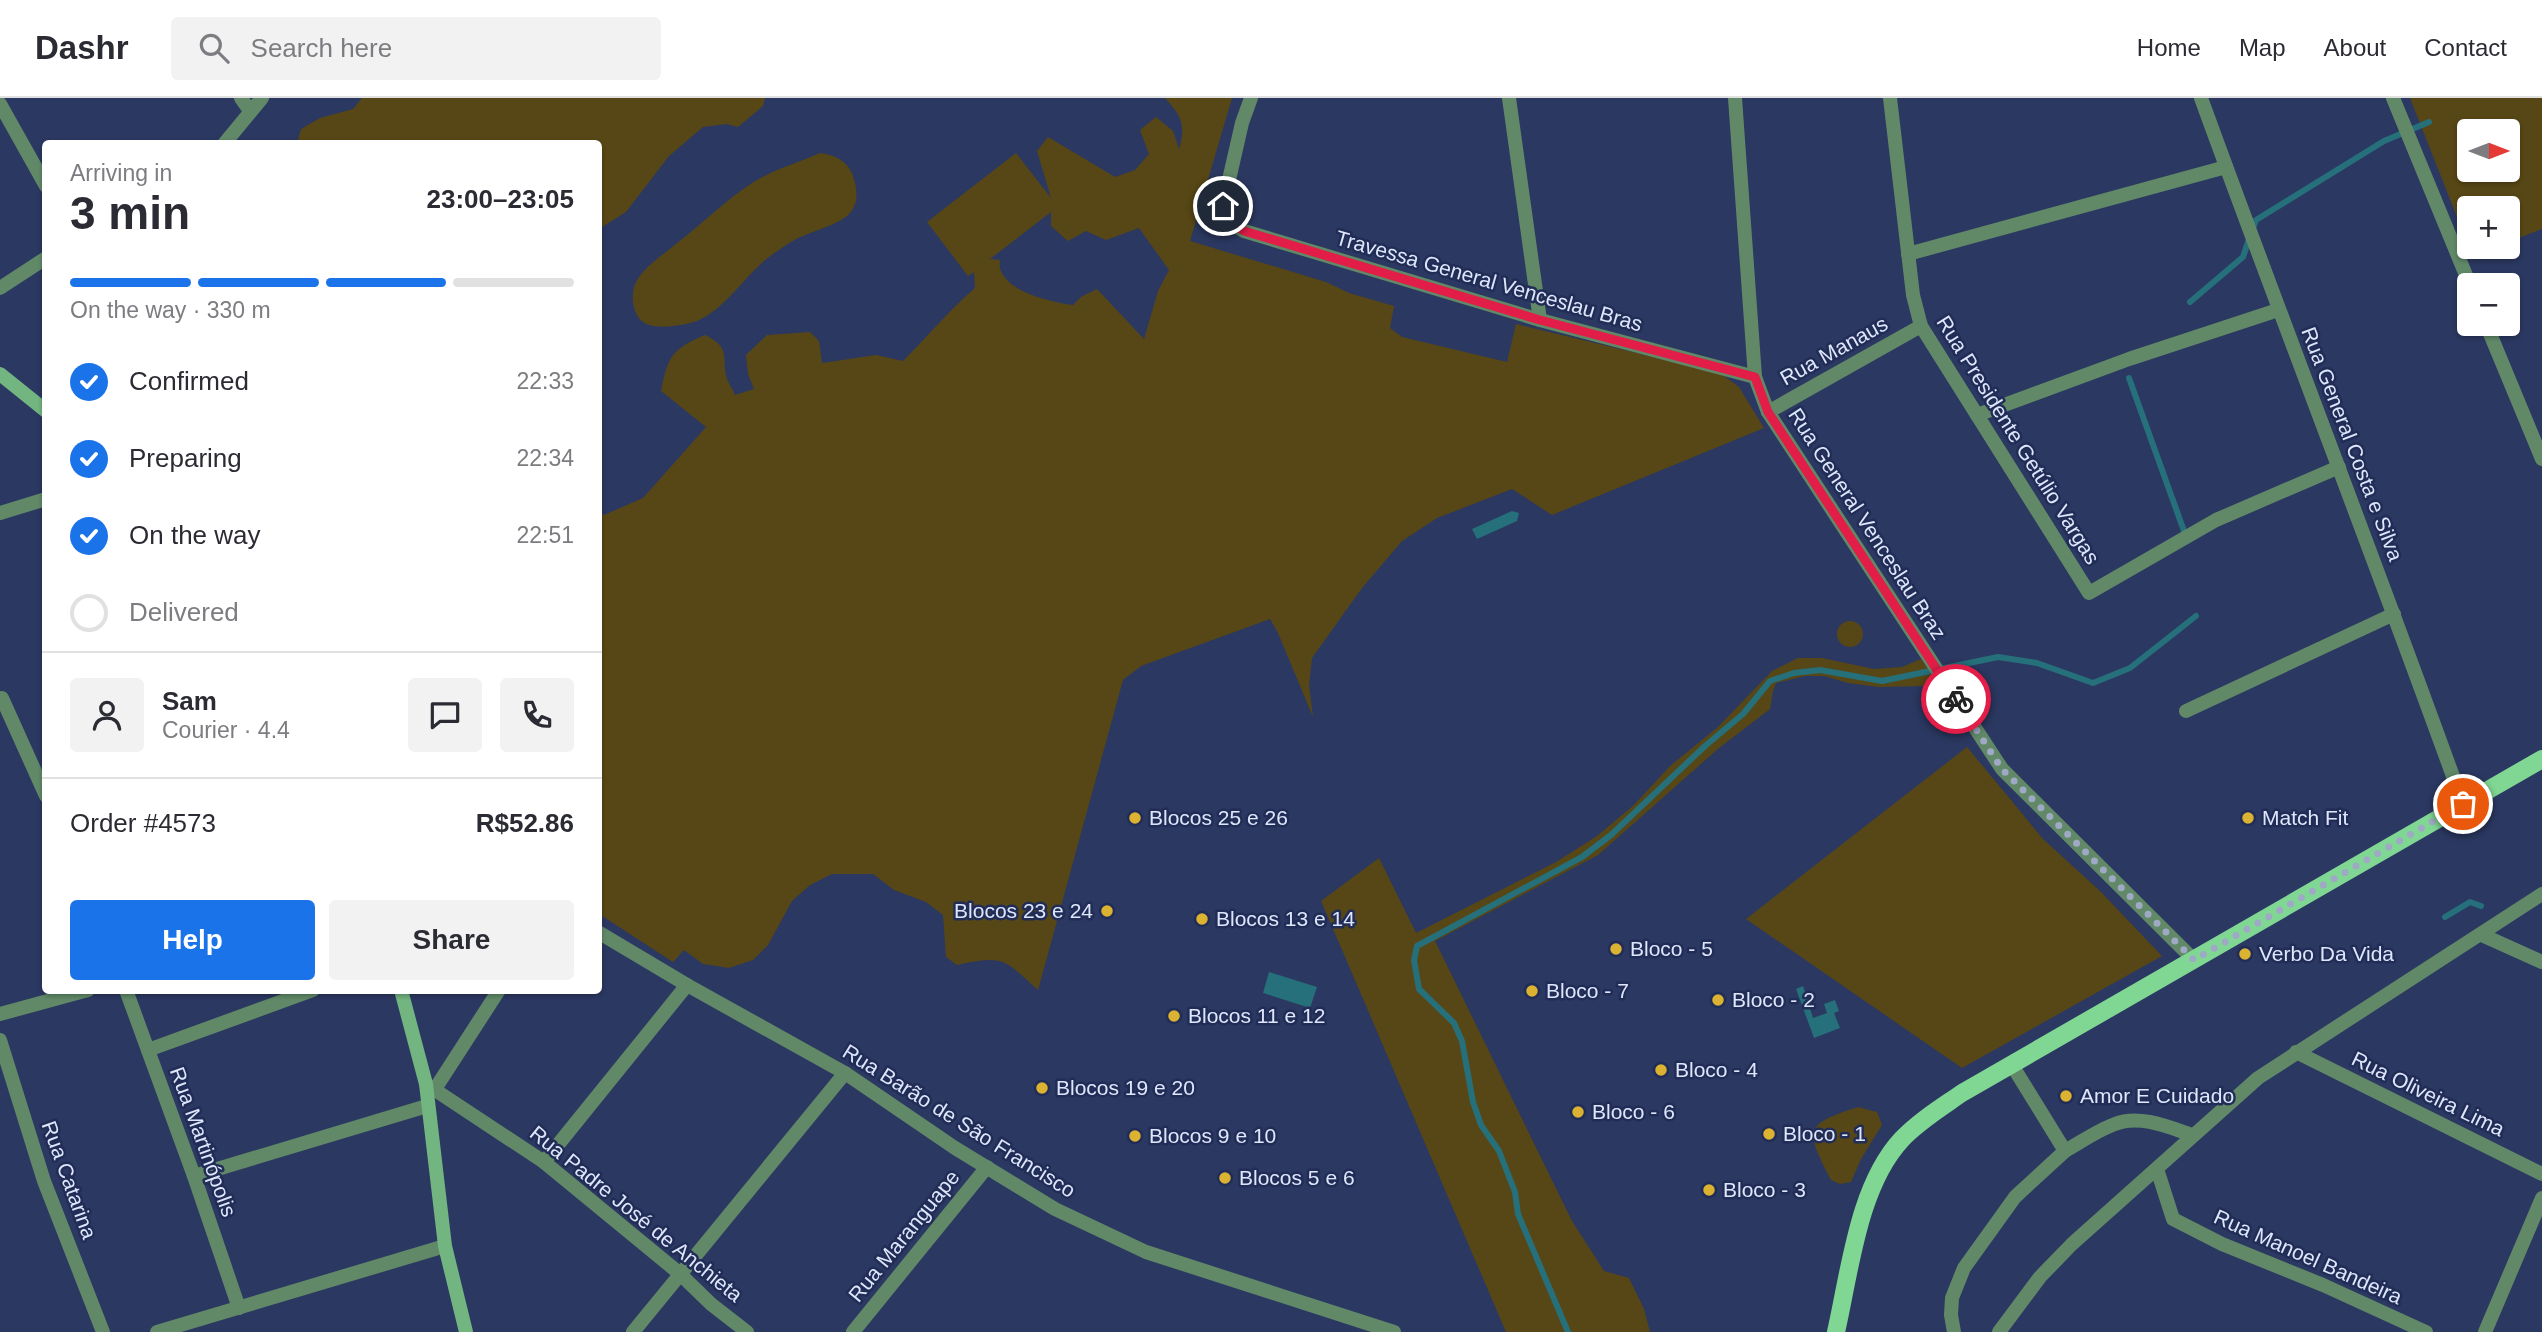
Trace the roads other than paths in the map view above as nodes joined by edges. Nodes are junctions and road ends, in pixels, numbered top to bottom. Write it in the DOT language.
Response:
graph roads {
  1 [pos="241,98"];
  2 [pos="261,98"];
  3 [pos="1251,98"];
  4 [pos="1509,98"];
  5 [pos="1735,98"];
  6 [pos="1889,98"];
  7 [pos="2202,98"];
  8 [pos="2393,98"];
  9 [pos="0,104"];
  10 [pos="250,111"];
  11 [pos="227,140"];
  12 [pos="2226,167"];
  13 [pos="42,179"];
  14 [pos="1908,254"];
  15 [pos="42,261"];
  16 [pos="2465,273"];
  17 [pos="0,288"];
  18 [pos="2278,310"];
  19 [pos="1540,320"];
  20 [pos="1921,326"];
  21 [pos="2491,336"];
  22 [pos="0,374"];
  23 [pos="1755,377"];
  24 [pos="42,408"];
  25 [pos="1768,412"];
  26 [pos="1977,415"];
  27 [pos="2542,459"];
  28 [pos="2339,467"];
  29 [pos="42,500"];
  30 [pos="0,513"];
  31 [pos="2394,614"];
  32 [pos="2,698"];
  33 [pos="2186,711"];
  34 [pos="2542,759"];
  35 [pos="40,772"];
  36 [pos="2463,804"];
  37 [pos="2542,894"];
  38 [pos="602,934"];
  39 [pos="2482,935"];
  40 [pos="2194,960"];
  41 [pos="2542,962"];
  42 [pos="688,985"];
  43 [pos="73,994"];
  44 [pos="127,994"];
  45 [pos="302,994"];
  46 [pos="402,994"];
  47 [pos="496,994"];
  48 [pos="0,1014"];
  49 [pos="0,1040"];
  50 [pos="148,1051"];
  51 [pos="2296,1052"];
  52 [pos="2012,1065"];
  53 [pos="845,1073"];
  54 [pos="430,1087"];
  55 [pos="427,1106"];
  56 [pos="2192,1135"];
  57 [pos="2065,1151"];
  58 [pos="544,1162"];
  59 [pos="987,1167"];
  60 [pos="2157,1169"];
  61 [pos="2542,1174"];
  62 [pos="194,1176"];
  63 [pos="2542,1198"];
  64 [pos="445,1246"];
  65 [pos="679,1273"];
  66 [pos="239,1308"];
  67 [pos="103,1332"];
  68 [pos="157,1332"];
  69 [pos="466,1332"];
  70 [pos="633,1332"];
  71 [pos="747,1332"];
  72 [pos="853,1332"];
  73 [pos="1394,1332"];
  74 [pos="1836,1332"];
  75 [pos="1954,1332"];
  76 [pos="1998,1332"];
  77 [pos="2426,1332"];
  78 [pos="2485,1332"];
  1 -- 10 [label="street"];
  2 -- 10 [label="street"];
  3 -- 19 [label="street, Travessa General Venceslau Bras"];
  4 -- 19 [label="street"];
  5 -- 23 [label="street, Rua General Venceslau Braz"];
  6 -- 14 [label="street, Rua Presidente Getúlio Vargas"];
  7 -- 12 [label="street, Rua General Costa e Silva"];
  8 -- 16 [label="street"];
  9 -- 13 [label="street"];
  10 -- 11 [label="street"];
  12 -- 14 [label="street"];
  12 -- 18 [label="street, Rua General Costa e Silva"];
  14 -- 20 [label="street, Rua Presidente Getúlio Vargas"];
  15 -- 17 [label="street"];
  18 -- 26 [label="street"];
  18 -- 28 [label="street, Rua General Costa e Silva"];
  19 -- 23 [label="street, Travessa General Venceslau Bras"];
  20 -- 25 [label="street, Rua Manaus"];
  20 -- 26 [label="street, Rua Presidente Getúlio Vargas"];
  21 -- 27 [label="street"];
  22 -- 24 [label="street"];
  23 -- 25 [label="street, Rua General Venceslau Braz"];
  25 -- 40 [label="street, Rua General Venceslau Braz"];
  26 -- 28 [label="street, Rua Presidente Getúlio Vargas"];
  28 -- 31 [label="street, Rua General Costa e Silva"];
  29 -- 30 [label="street"];
  31 -- 33 [label="street"];
  31 -- 36 [label="street, Rua General Costa e Silva"];
  32 -- 35 [label="street"];
  34 -- 36 [label="main road"];
  36 -- 40 [label="main road"];
  37 -- 39 [label="street"];
  38 -- 42 [label="street, Rua Barão de São Francisco"];
  39 -- 41 [label="street"];
  39 -- 51 [label="street"];
  40 -- 52 [label="main road"];
  42 -- 53 [label="street, Rua Barão de São Francisco"];
  42 -- 58 [label="street"];
  43 -- 48 [label="street"];
  44 -- 50 [label="street, Rua Martinópolis"];
  45 -- 50 [label="street"];
  46 -- 54 [label="street"];
  47 -- 54 [label="street"];
  49 -- 67 [label="street, Rua Catarina"];
  50 -- 62 [label="street, Rua Martinópolis"];
  51 -- 56 [label="street"];
  51 -- 61 [label="street, Rua Oliveira Lima"];
  52 -- 57 [label="street"];
  52 -- 74 [label="main road"];
  53 -- 59 [label="street, Rua Barão de São Francisco"];
  53 -- 65 [label="street"];
  54 -- 55 [label="street"];
  54 -- 58 [label="street, Rua Padre José de Anchieta"];
  55 -- 62 [label="street"];
  55 -- 64 [label="street"];
  56 -- 57 [label="street"];
  56 -- 60 [label="street"];
  57 -- 75 [label="street"];
  58 -- 65 [label="street, Rua Padre José de Anchieta"];
  59 -- 72 [label="street, Rua Maranguape"];
  59 -- 73 [label="street, Rua Barão de São Francisco"];
  60 -- 76 [label="street"];
  60 -- 77 [label="street, Rua Manoel Bandeira"];
  62 -- 66 [label="street, Rua Martinópolis"];
  63 -- 78 [label="street"];
  64 -- 66 [label="street"];
  64 -- 69 [label="street"];
  65 -- 70 [label="street"];
  65 -- 71 [label="street, Rua Padre José de Anchieta"];
  66 -- 68 [label="street"];
}
